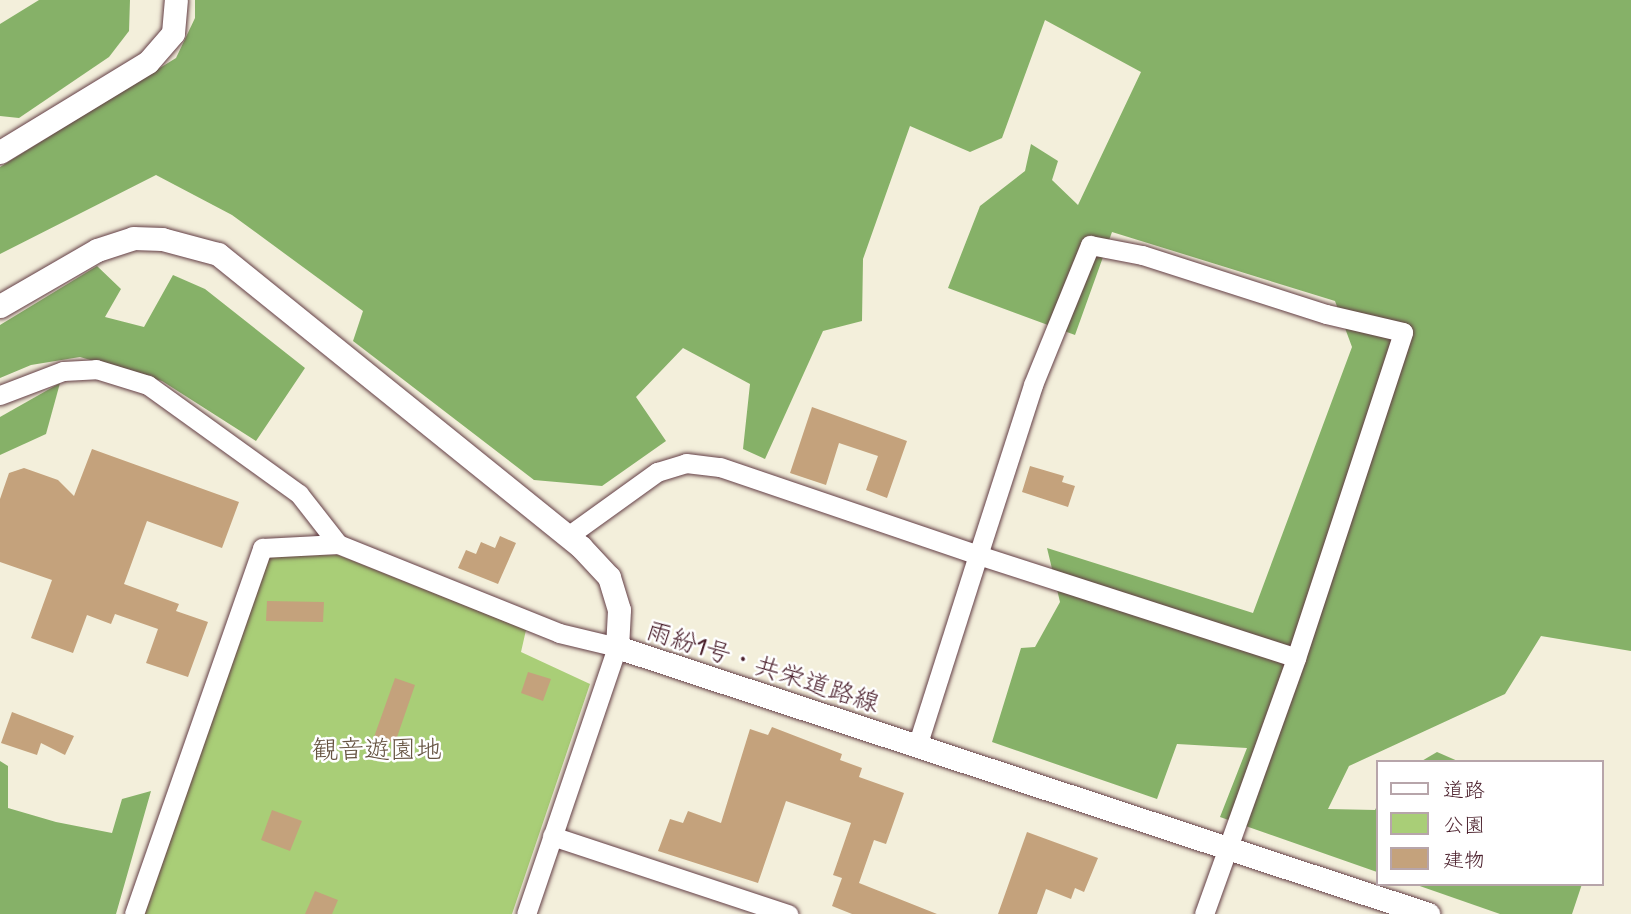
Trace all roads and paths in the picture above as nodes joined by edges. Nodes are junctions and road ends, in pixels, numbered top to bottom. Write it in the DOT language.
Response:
graph roads {
  1 [pos="176,0"];
  2 [pos="0,152"];
  3 [pos="0,306"];
  4 [pos="0,395"];
  5 [pos="568,536"];
  6 [pos="338,544"];
  7 [pos="978,555"];
  8 [pos="617,647"];
  9 [pos="1296,658"];
  10 [pos="917,746"];
  11 [pos="552,836"];
  12 [pos="1229,848"];
  13 [pos="134,914"];
  14 [pos="526,914"];
  15 [pos="788,914"];
  16 [pos="1204,914"];
  17 [pos="1428,914"];
  1 -- 2 [label="street"];
  3 -- 5 [label="street, 雨紛1号・共栄道路線"];
  4 -- 6 [label="street"];
  5 -- 7 [label="street"];
  5 -- 8 [label="street, 雨紛1号・共栄道路線"];
  6 -- 8 [label="street"];
  6 -- 13 [label="street"];
  7 -- 9 [label="street"];
  7 -- 9 [label="street"];
  7 -- 10 [label="street"];
  8 -- 10 [label="street, 雨紛1号・共栄道路線"];
  8 -- 11 [label="street"];
  9 -- 12 [label="street"];
  10 -- 12 [label="street, 雨紛1号・共栄道路線"];
  11 -- 14 [label="street"];
  11 -- 15 [label="street"];
  12 -- 16 [label="street"];
  12 -- 17 [label="street, 雨紛1号・共栄道路線"];
}
